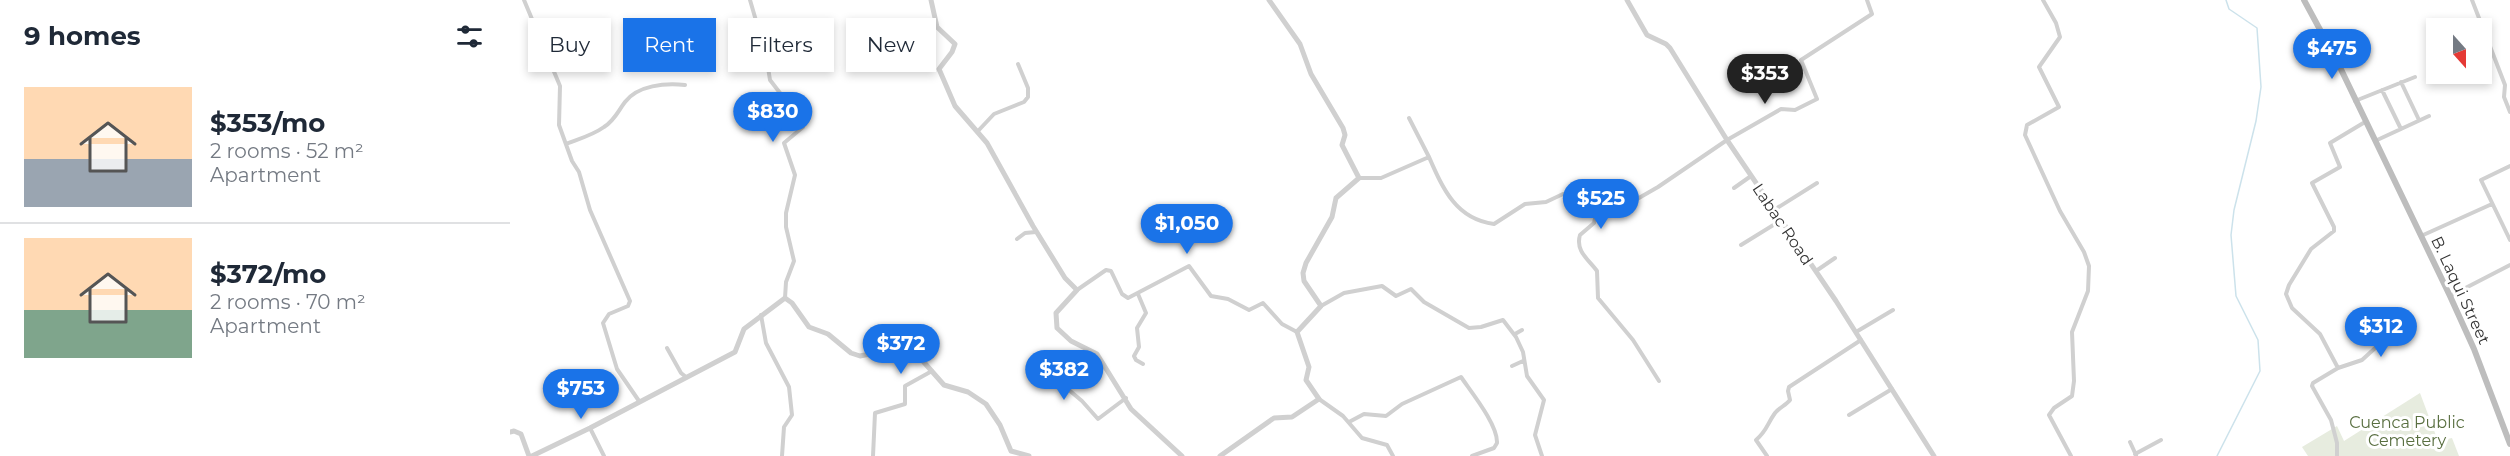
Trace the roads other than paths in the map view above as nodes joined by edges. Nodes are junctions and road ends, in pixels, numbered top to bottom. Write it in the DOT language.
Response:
graph roads {
  1 [pos="524,0"];
  2 [pos="750,0"];
  3 [pos="931,0"];
  4 [pos="1269,0"];
  5 [pos="1627,0"];
  6 [pos="1867,0"];
  7 [pos="2043,0"];
  8 [pos="2304,0"];
  9 [pos="2472,0"];
  10 [pos="1018,64"];
  11 [pos="2415,77"];
  12 [pos="2401,82"];
  13 [pos="685,85"];
  14 [pos="2382,90"];
  15 [pos="2355,101"];
  16 [pos="2510,112"];
  17 [pos="2429,116"];
  18 [pos="1409,118"];
  19 [pos="2420,120"];
  20 [pos="2365,122"];
  21 [pos="2401,129"];
  22 [pos="978,131"];
  23 [pos="1727,140"];
  24 [pos="2374,141"];
  25 [pos="566,144"];
  26 [pos="1429,157"];
  27 [pos="2510,166"];
  28 [pos="1751,176"];
  29 [pos="1359,178"];
  30 [pos="1817,183"];
  31 [pos="1734,188"];
  32 [pos="2492,204"];
  33 [pos="1597,210"];
  34 [pos="1774,210"];
  35 [pos="1780,221"];
  36 [pos="1036,232"];
  37 [pos="2421,236"];
  38 [pos="1017,239"];
  39 [pos="2510,240"];
  40 [pos="1741,245"];
  41 [pos="1835,258"];
  42 [pos="2510,265"];
  43 [pos="1815,271"];
  44 [pos="1077,290"];
  45 [pos="1138,294"];
  46 [pos="2450,296"];
  47 [pos="785,298"];
  48 [pos="1321,306"];
  49 [pos="1893,310"];
  50 [pos="761,315"];
  51 [pos="2414,322"];
  52 [pos="1522,330"];
  53 [pos="1297,332"];
  54 [pos="1856,332"];
  55 [pos="1515,334"];
  56 [pos="1861,340"];
  57 [pos="667,348"];
  58 [pos="1523,361"];
  59 [pos="1143,364"];
  60 [pos="1512,366"];
  61 [pos="2338,368"];
  62 [pos="932,371"];
  63 [pos="686,377"];
  64 [pos="1057,380"];
  65 [pos="1659,381"];
  66 [pos="1892,389"];
  67 [pos="1126,398"];
  68 [pos="1319,399"];
  69 [pos="639,401"];
  70 [pos="1849,415"];
  71 [pos="1349,422"];
  72 [pos="590,428"];
  73 [pos="510,432"];
  74 [pos="2161,440"];
  75 [pos="2130,442"];
  76 [pos="2510,444"];
  77 [pos="1012,454"];
  78 [pos="2136,455"];
  79 [pos="530,456"];
  80 [pos="604,456"];
  81 [pos="782,456"];
  82 [pos="873,456"];
  83 [pos="1029,456"];
  84 [pos="1182,456"];
  85 [pos="1220,456"];
  86 [pos="1393,456"];
  87 [pos="1472,456"];
  88 [pos="1542,456"];
  89 [pos="1767,456"];
  90 [pos="1934,456"];
  91 [pos="2071,456"];
  92 [pos="2337,456"];
  1 -- 25 [label="street"];
  2 -- 47 [label="street"];
  3 -- 22 [label="street"];
  4 -- 29 [label="street"];
  5 -- 23 [label="street, Labac Road"];
  6 -- 23 [label="street"];
  7 -- 91 [label="street"];
  8 -- 15 [label="main road, B. Laqui Street"];
  9 -- 16 [label="street"];
  10 -- 22 [label="street"];
  11 -- 12 [label="street"];
  12 -- 14 [label="street"];
  12 -- 19 [label="street"];
  13 -- 25 [label="street"];
  14 -- 15 [label="street"];
  14 -- 21 [label="street"];
  15 -- 20 [label="main road, B. Laqui Street"];
  17 -- 19 [label="street"];
  18 -- 26 [label="street"];
  19 -- 21 [label="street"];
  20 -- 24 [label="main road, B. Laqui Street"];
  20 -- 61 [label="street"];
  21 -- 24 [label="street"];
  22 -- 36 [label="street"];
  23 -- 28 [label="street, Labac Road"];
  23 -- 33 [label="street"];
  24 -- 37 [label="main road, B. Laqui Street"];
  25 -- 69 [label="street"];
  26 -- 29 [label="street"];
  26 -- 33 [label="street"];
  27 -- 32 [label="street"];
  28 -- 31 [label="street"];
  28 -- 34 [label="street, Labac Road"];
  29 -- 48 [label="street"];
  30 -- 34 [label="street"];
  32 -- 37 [label="street"];
  32 -- 39 [label="street"];
  33 -- 65 [label="street"];
  34 -- 35 [label="street, Labac Road"];
  35 -- 40 [label="street"];
  35 -- 43 [label="street, Labac Road"];
  36 -- 38 [label="street"];
  36 -- 44 [label="street"];
  37 -- 46 [label="main road, B. Laqui Street"];
  41 -- 43 [label="street"];
  42 -- 46 [label="street"];
  43 -- 54 [label="street, Labac Road"];
  44 -- 45 [label="street"];
  44 -- 67 [label="street"];
  45 -- 53 [label="street"];
  45 -- 59 [label="street"];
  46 -- 76 [label="main road, B. Laqui Street"];
  47 -- 50 [label="street"];
  47 -- 62 [label="street"];
  48 -- 53 [label="street"];
  48 -- 55 [label="street"];
  49 -- 54 [label="street"];
  50 -- 63 [label="street"];
  50 -- 81 [label="street"];
  51 -- 61 [label="street"];
  52 -- 55 [label="street"];
  53 -- 68 [label="street"];
  54 -- 56 [label="street, Labac Road"];
  55 -- 58 [label="street"];
  56 -- 66 [label="street, Labac Road"];
  56 -- 89 [label="street"];
  57 -- 63 [label="street"];
  58 -- 60 [label="street"];
  58 -- 88 [label="street"];
  61 -- 92 [label="street"];
  62 -- 77 [label="street"];
  62 -- 82 [label="street"];
  63 -- 69 [label="street"];
  64 -- 67 [label="street"];
  66 -- 70 [label="street"];
  66 -- 90 [label="street, Labac Road"];
  67 -- 84 [label="street"];
  68 -- 71 [label="street"];
  68 -- 85 [label="street"];
  69 -- 72 [label="street"];
  71 -- 86 [label="street"];
  71 -- 87 [label="street"];
  72 -- 79 [label="street"];
  72 -- 80 [label="street"];
  73 -- 79 [label="street"];
  74 -- 78 [label="street"];
  75 -- 78 [label="street"];
  77 -- 83 [label="street"];
}
